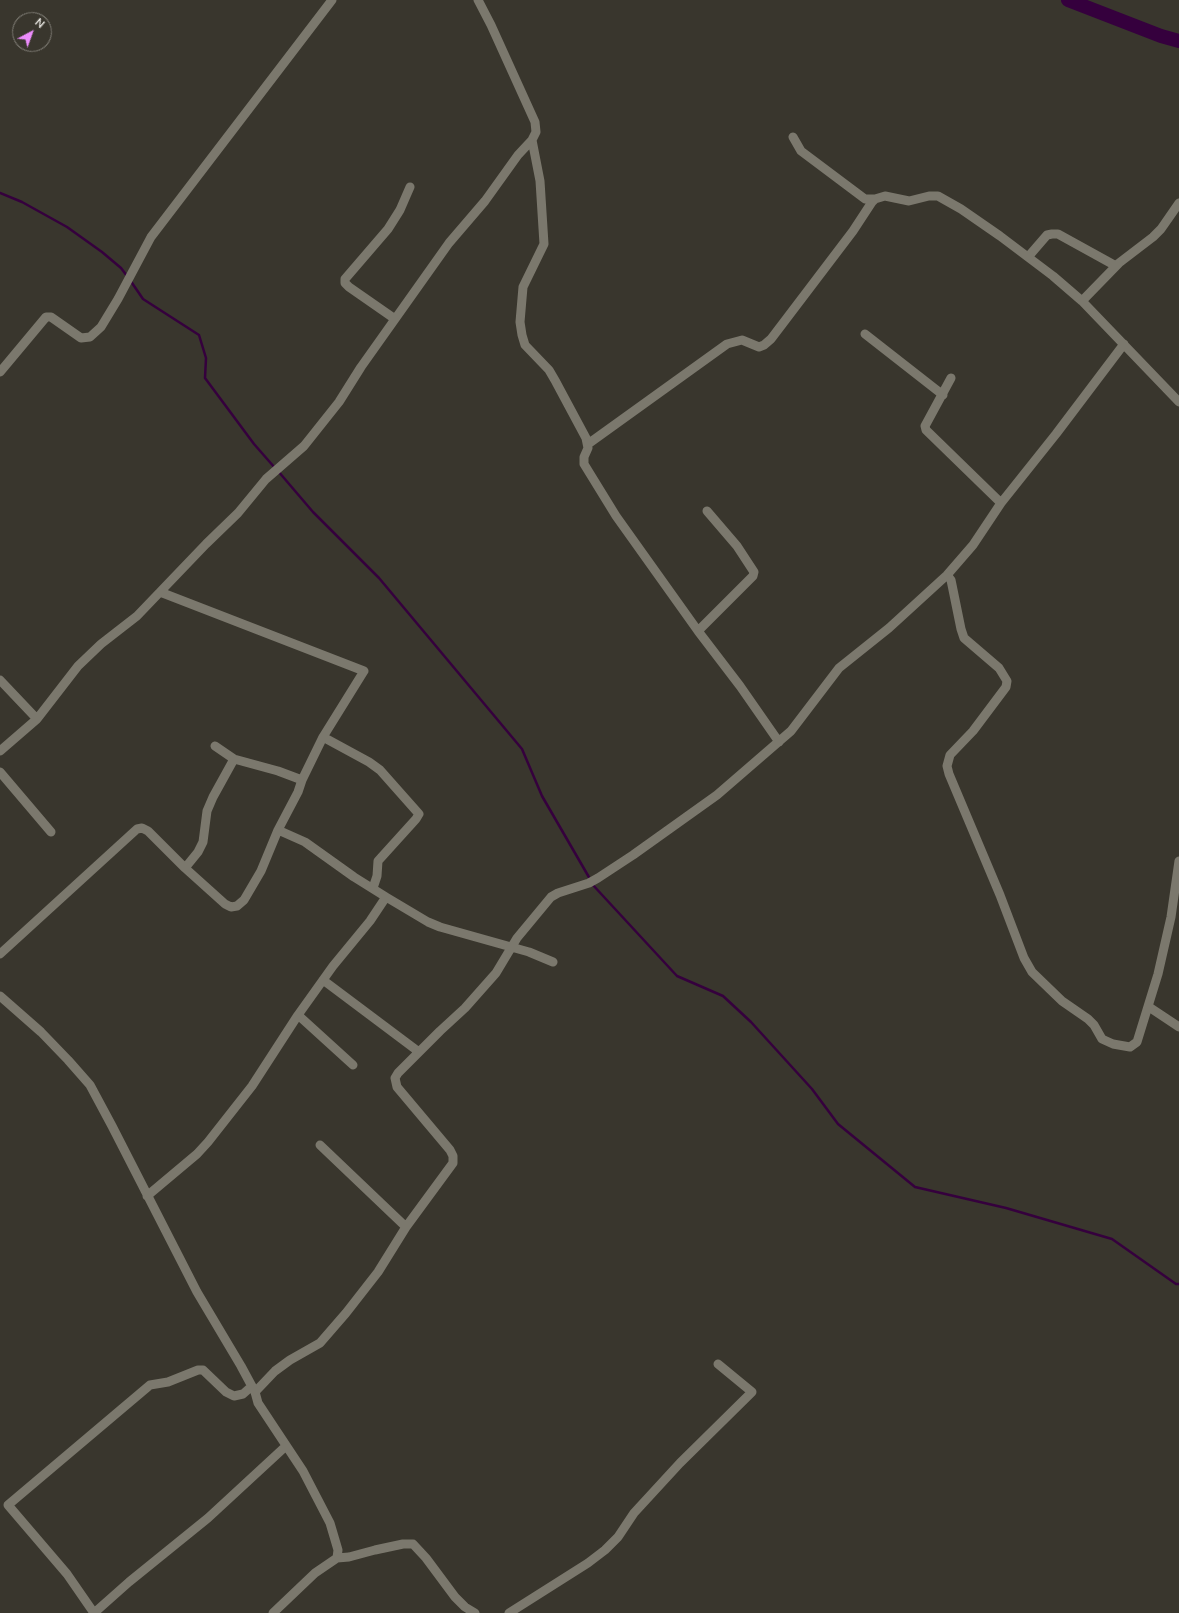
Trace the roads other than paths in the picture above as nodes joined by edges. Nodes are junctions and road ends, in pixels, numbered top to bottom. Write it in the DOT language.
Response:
graph roads {
  1 [pos="332,0"];
  2 [pos="478,0"];
  3 [pos="793,137"];
  4 [pos="532,140"];
  5 [pos="410,187"];
  6 [pos="875,199"];
  7 [pos="1179,203"];
  8 [pos="1028,257"];
  9 [pos="1116,266"];
  10 [pos="1082,301"];
  11 [pos="395,319"];
  12 [pos="865,334"];
  13 [pos="1124,344"];
  14 [pos="0,372"];
  15 [pos="951,378"];
  16 [pos="943,396"];
  17 [pos="1179,402"];
  18 [pos="588,444"];
  19 [pos="1001,503"];
  20 [pos="707,511"];
  21 [pos="947,575"];
  22 [pos="160,592"];
  23 [pos="698,631"];
  24 [pos="0,680"];
  25 [pos="37,719"];
  26 [pos="323,737"];
  27 [pos="779,742"];
  28 [pos="215,746"];
  29 [pos="0,751"];
  30 [pos="234,759"];
  31 [pos="0,772"];
  32 [pos="302,780"];
  33 [pos="278,830"];
  34 [pos="51,832"];
  35 [pos="1179,861"];
  36 [pos="186,868"];
  37 [pos="373,888"];
  38 [pos="386,897"];
  39 [pos="512,948"];
  40 [pos="0,954"];
  41 [pos="553,962"];
  42 [pos="323,980"];
  43 [pos="0,996"];
  44 [pos="1149,1008"];
  45 [pos="298,1015"];
  46 [pos="1179,1027"];
  47 [pos="419,1052"];
  48 [pos="353,1065"];
  49 [pos="320,1145"];
  50 [pos="147,1196"];
  51 [pos="406,1227"];
  52 [pos="718,1364"];
  53 [pos="254,1389"];
  54 [pos="286,1446"];
  55 [pos="337,1558"];
  56 [pos="94,1613"];
  57 [pos="273,1613"];
  58 [pos="475,1613"];
  59 [pos="509,1613"];
  1 -- 14 [label="street"];
  2 -- 4 [label="street"];
  3 -- 6 [label="street"];
  4 -- 11 [label="street"];
  4 -- 18 [label="street"];
  5 -- 11 [label="street"];
  6 -- 8 [label="street"];
  6 -- 18 [label="street"];
  7 -- 9 [label="street"];
  8 -- 9 [label="street"];
  8 -- 10 [label="street"];
  9 -- 10 [label="street"];
  10 -- 13 [label="street"];
  11 -- 22 [label="street"];
  12 -- 16 [label="street"];
  13 -- 17 [label="street"];
  13 -- 19 [label="street"];
  15 -- 16 [label="street"];
  16 -- 19 [label="street"];
  18 -- 23 [label="street"];
  19 -- 21 [label="street"];
  20 -- 23 [label="street"];
  21 -- 27 [label="street"];
  21 -- 44 [label="street"];
  22 -- 25 [label="street"];
  22 -- 26 [label="street"];
  23 -- 27 [label="street"];
  24 -- 25 [label="street"];
  25 -- 29 [label="street"];
  26 -- 32 [label="street"];
  26 -- 37 [label="street"];
  27 -- 39 [label="street"];
  28 -- 30 [label="street"];
  30 -- 32 [label="street"];
  30 -- 36 [label="street"];
  31 -- 34 [label="street"];
  32 -- 33 [label="street"];
  33 -- 36 [label="street"];
  33 -- 37 [label="street"];
  35 -- 44 [label="street"];
  36 -- 40 [label="street"];
  37 -- 38 [label="street"];
  38 -- 39 [label="street"];
  38 -- 42 [label="street"];
  39 -- 41 [label="street"];
  39 -- 47 [label="street"];
  42 -- 45 [label="street"];
  42 -- 47 [label="street"];
  43 -- 50 [label="street"];
  44 -- 46 [label="street"];
  45 -- 48 [label="street"];
  45 -- 50 [label="street"];
  47 -- 51 [label="street"];
  49 -- 51 [label="street"];
  50 -- 53 [label="street"];
  51 -- 53 [label="street"];
  52 -- 59 [label="street"];
  53 -- 54 [label="street"];
  53 -- 56 [label="street"];
  54 -- 55 [label="street"];
  54 -- 56 [label="street"];
  55 -- 57 [label="street"];
  55 -- 58 [label="street"];
}
